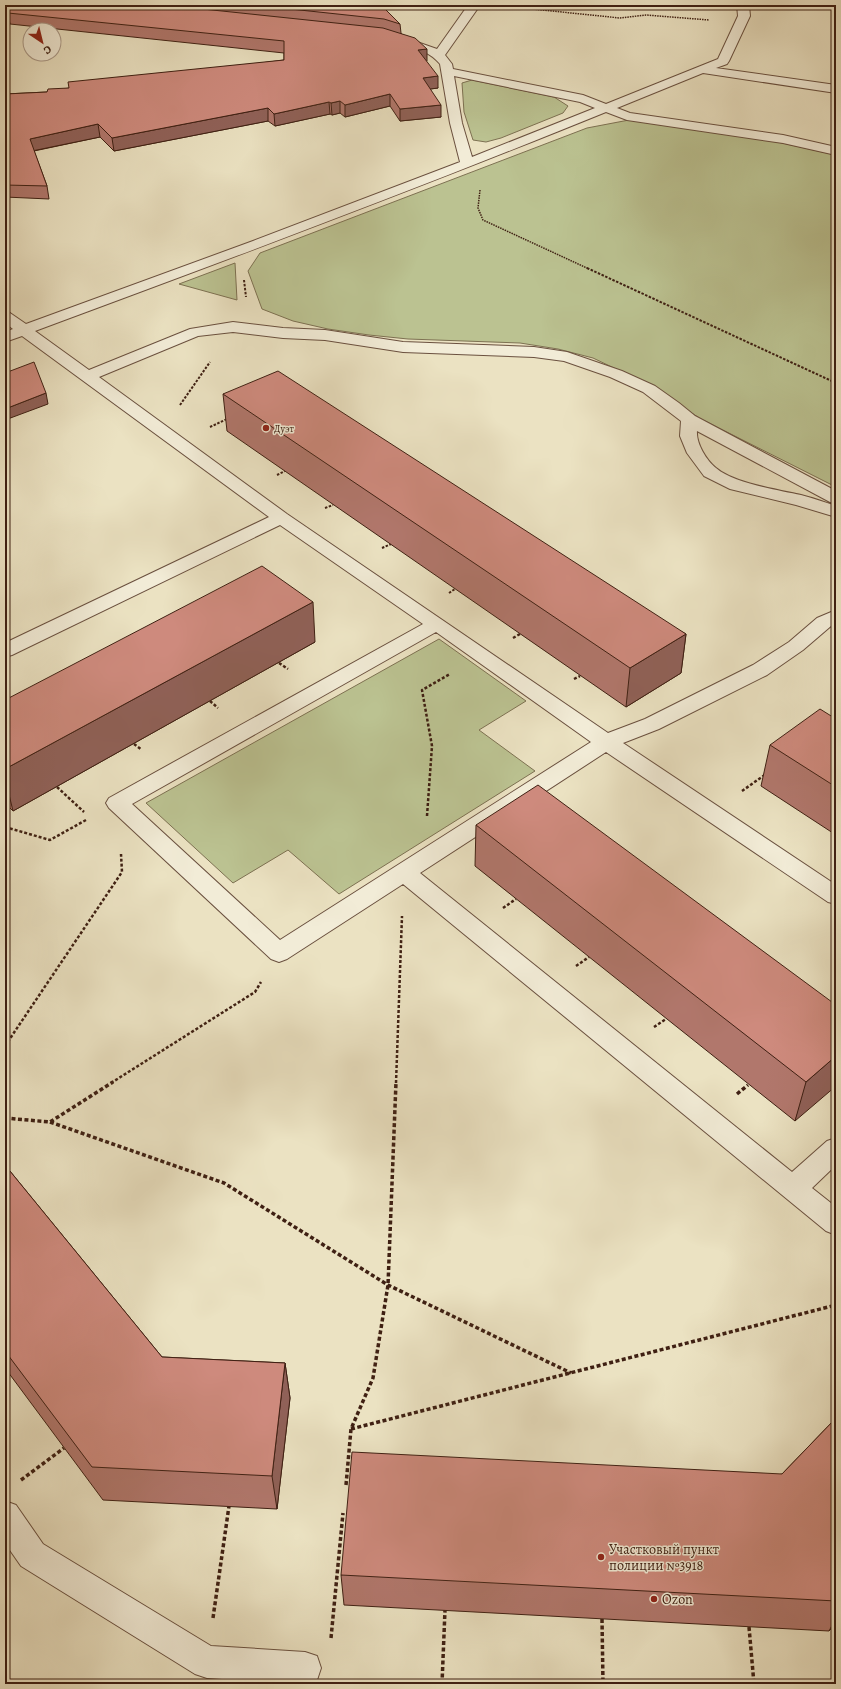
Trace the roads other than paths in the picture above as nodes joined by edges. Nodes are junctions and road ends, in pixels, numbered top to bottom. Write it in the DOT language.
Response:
graph roads {
  1 [pos="470,5"];
  2 [pos="743,5"];
  3 [pos="384,35"];
  4 [pos="439,55"];
  5 [pos="702,70"];
  6 [pos="447,71"];
  7 [pos="836,89"];
  8 [pos="606,109"];
  9 [pos="836,151"];
  10 [pos="467,164"];
  11 [pos="5,316"];
  12 [pos="25,330"];
  13 [pos="5,337"];
  14 [pos="88,376"];
  15 [pos="689,420"];
  16 [pos="836,498"];
  17 [pos="836,512"];
  18 [pos="281,518"];
  19 [pos="836,616"];
  20 [pos="437,624"];
  21 [pos="5,652"];
  22 [pos="606,742"];
  23 [pos="404,872"];
  24 [pos="836,896"];
  25 [pos="836,1150"];
  26 [pos="793,1188"];
  27 [pos="836,1223"];
  28 [pos="5,1516"];
  29 [pos="305,1668"];
  1 -- 4 [label="street"];
  2 -- 5 [label="street"];
  3 -- 4 [label="street"];
  4 -- 6 [label="street"];
  5 -- 7 [label="street"];
  5 -- 8 [label="street"];
  6 -- 8 [label="street"];
  6 -- 10 [label="street"];
  8 -- 9 [label="street"];
  8 -- 10 [label="street"];
  10 -- 12 [label="street"];
  11 -- 12 [label="street"];
  12 -- 13 [label="street"];
  12 -- 14 [label="street"];
  14 -- 15 [label="street"];
  14 -- 18 [label="street"];
  15 -- 16 [label="street"];
  15 -- 17 [label="street"];
  18 -- 20 [label="street"];
  18 -- 21 [label="street"];
  19 -- 22 [label="street"];
  20 -- 22 [label="street"];
  20 -- 23 [label="street"];
  22 -- 23 [label="street"];
  22 -- 24 [label="street"];
  23 -- 26 [label="street"];
  25 -- 26 [label="street"];
  26 -- 27 [label="street"];
  28 -- 29 [label="street"];
}
